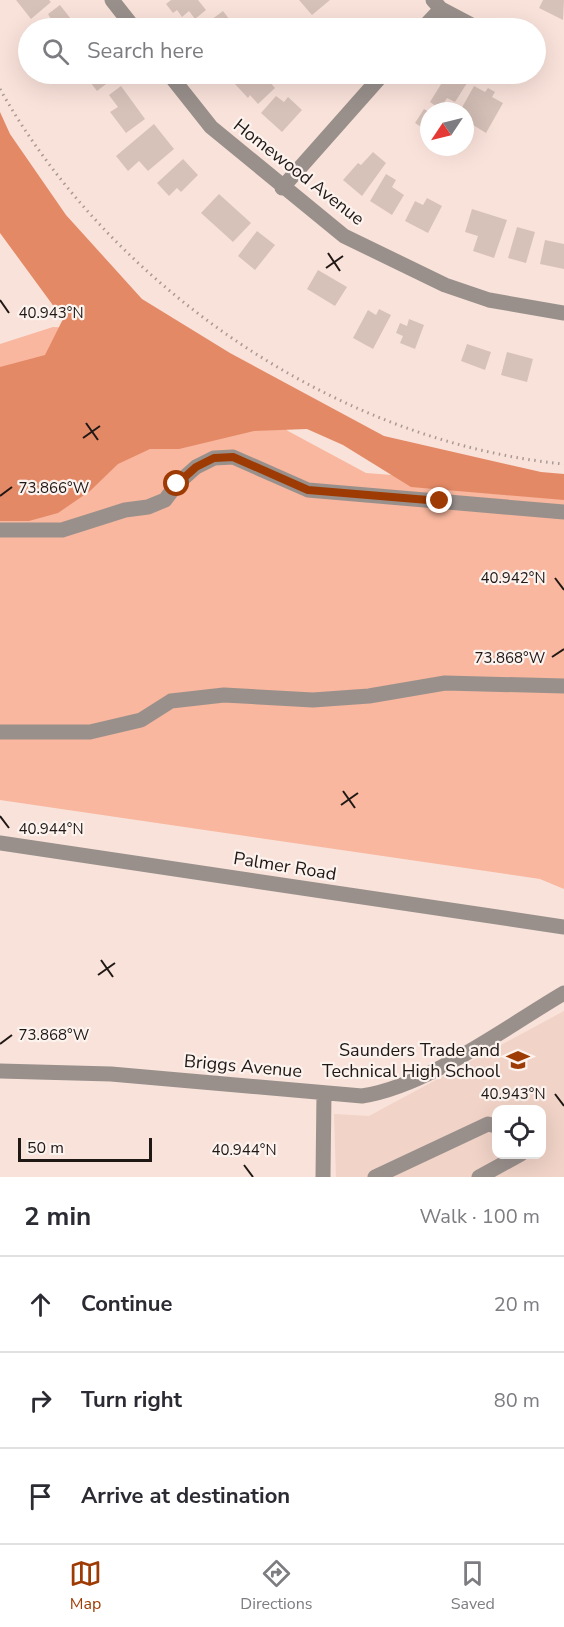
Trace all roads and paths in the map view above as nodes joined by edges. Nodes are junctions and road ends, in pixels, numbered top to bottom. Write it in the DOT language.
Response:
graph roads {
  1 [pos="112,0"];
  2 [pos="437,5"];
  3 [pos="126,18"];
  4 [pos="429,18"];
  5 [pos="460,18"];
  6 [pos="177,84"];
  7 [pos="374,84"];
  8 [pos="0,89"];
  9 [pos="282,188"];
  10 [pos="564,313"];
  11 [pos="564,464"];
  12 [pos="564,512"];
  13 [pos="0,530"];
  14 [pos="564,686"];
  15 [pos="0,732"];
  16 [pos="0,843"];
  17 [pos="564,927"];
  18 [pos="564,993"];
  19 [pos="0,1071"];
  20 [pos="324,1093"];
  21 [pos="492,1125"];
  22 [pos="513,1159"];
  23 [pos="323,1177"];
  24 [pos="375,1177"];
  25 [pos="479,1177"];
  1 -- 3 [label="street"];
  2 -- 4 [label="street"];
  2 -- 5 [label="street"];
  6 -- 9 [label="street, Homewood Avenue"];
  7 -- 9 [label="street"];
  8 -- 11 [label="path"];
  9 -- 10 [label="street, Homewood Avenue"];
  12 -- 13 [label="street"];
  14 -- 15 [label="street"];
  16 -- 17 [label="street, Palmer Road"];
  18 -- 20 [label="street, Briggs Avenue"];
  19 -- 20 [label="street, Briggs Avenue"];
  20 -- 23 [label="street"];
  21 -- 24 [label="street"];
  22 -- 25 [label="street"];
}
